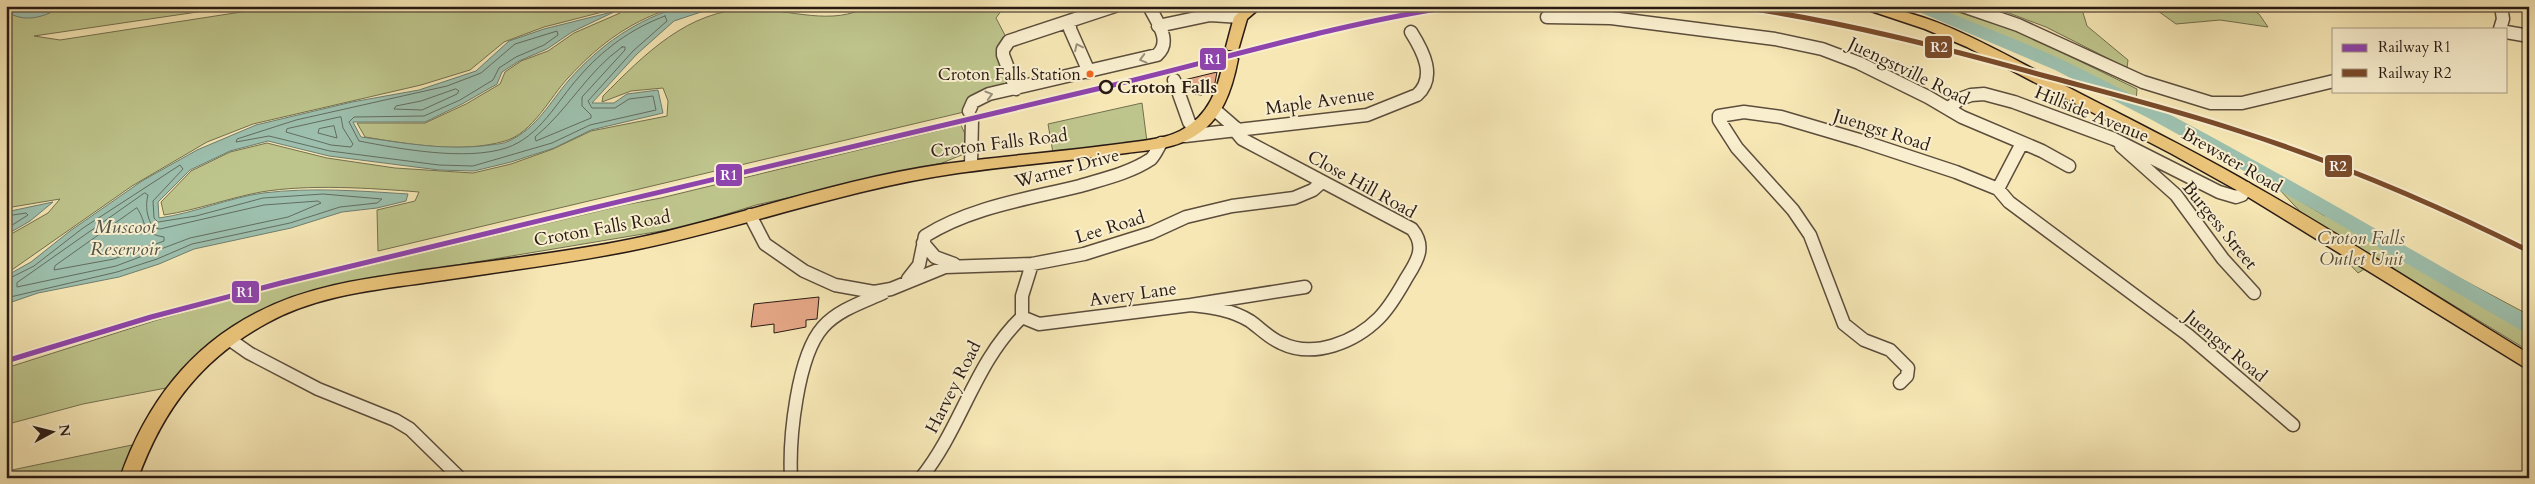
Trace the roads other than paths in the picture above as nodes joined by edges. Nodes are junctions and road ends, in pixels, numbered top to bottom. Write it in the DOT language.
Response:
graph roads {
  1 [pos="1116,6"];
  2 [pos="1148,6"];
  3 [pos="1255,6"];
  4 [pos="1870,6"];
  5 [pos="1963,6"];
  6 [pos="2501,6"];
  7 [pos="1241,17"];
  8 [pos="1547,17"];
  9 [pos="1070,21"];
  10 [pos="1158,26"];
  11 [pos="2500,28"];
  12 [pos="1411,32"];
  13 [pos="2508,32"];
  14 [pos="2529,36"];
  15 [pos="1089,72"];
  16 [pos="1174,80"];
  17 [pos="2332,81"];
  18 [pos="1016,89"];
  19 [pos="1948,109"];
  20 [pos="1215,110"];
  21 [pos="1238,130"];
  22 [pos="1190,133"];
  23 [pos="2114,139"];
  24 [pos="1161,142"];
  25 [pos="2022,143"];
  26 [pos="971,165"];
  27 [pos="2069,166"];
  28 [pos="1322,182"];
  29 [pos="2246,188"];
  30 [pos="1998,189"];
  31 [pos="750,215"];
  32 [pos="923,243"];
  33 [pos="1032,264"];
  34 [pos="966,265"];
  35 [pos="896,287"];
  36 [pos="1305,287"];
  37 [pos="2254,293"];
  38 [pos="1191,305"];
  39 [pos="1022,317"];
  40 [pos="228,339"];
  41 [pos="2529,363"];
  42 [pos="1900,383"];
  43 [pos="2293,425"];
  44 [pos="129,478"];
  45 [pos="460,478"];
  46 [pos="791,478"];
  47 [pos="921,478"];
  1 -- 9 [label="street"];
  2 -- 10 [label="street"];
  3 -- 7 [label="main road"];
  4 -- 29 [label="main road, Brewster Road"];
  5 -- 17 [label="street"];
  6 -- 11 [label="street"];
  7 -- 10 [label="street"];
  7 -- 20 [label="main road"];
  8 -- 19 [label="street, Juengstville Road"];
  15 -- 9 [label="street, one-way"];
  9 -- 18 [label="street"];
  10 -- 15 [label="street, one-way"];
  12 -- 21 [label="street, Maple Avenue"];
  13 -- 14 [label="street"];
  15 -- 18 [label="street"];
  16 -- 22 [label="street"];
  26 -- 18 [label="street, one-way"];
  19 -- 23 [label="street, Hillside Avenue"];
  19 -- 25 [label="street, Juengstville Road"];
  20 -- 21 [label="street, Close Hill Road"];
  20 -- 22 [label="main road"];
  21 -- 22 [label="street, Maple Avenue"];
  21 -- 28 [label="street, Close Hill Road"];
  22 -- 24 [label="main road"];
  23 -- 29 [label="street, Hillside Avenue"];
  23 -- 37 [label="street, Burgess Street"];
  24 -- 26 [label="main road, Croton Falls Road"];
  24 -- 32 [label="street, Warner Drive"];
  25 -- 27 [label="street, Juengstville Road"];
  25 -- 30 [label="street"];
  26 -- 31 [label="main road, Croton Falls Road"];
  28 -- 33 [label="street, Lee Road"];
  28 -- 38 [label="street, Close Hill Road"];
  29 -- 41 [label="main road, Brewster Road"];
  30 -- 42 [label="street, Juengst Road"];
  30 -- 43 [label="street, Juengst Road"];
  31 -- 35 [label="street"];
  31 -- 40 [label="main road, Croton Falls Road"];
  32 -- 34 [label="street"];
  32 -- 35 [label="street"];
  33 -- 34 [label="street, Lee Road"];
  33 -- 39 [label="street"];
  34 -- 35 [label="street, Lee Road"];
  35 -- 46 [label="street"];
  36 -- 38 [label="street, Avery Lane"];
  38 -- 39 [label="street, Avery Lane"];
  39 -- 47 [label="street, Harvey Road"];
  40 -- 44 [label="main road, Croton Falls Road"];
  40 -- 45 [label="street"];
}
